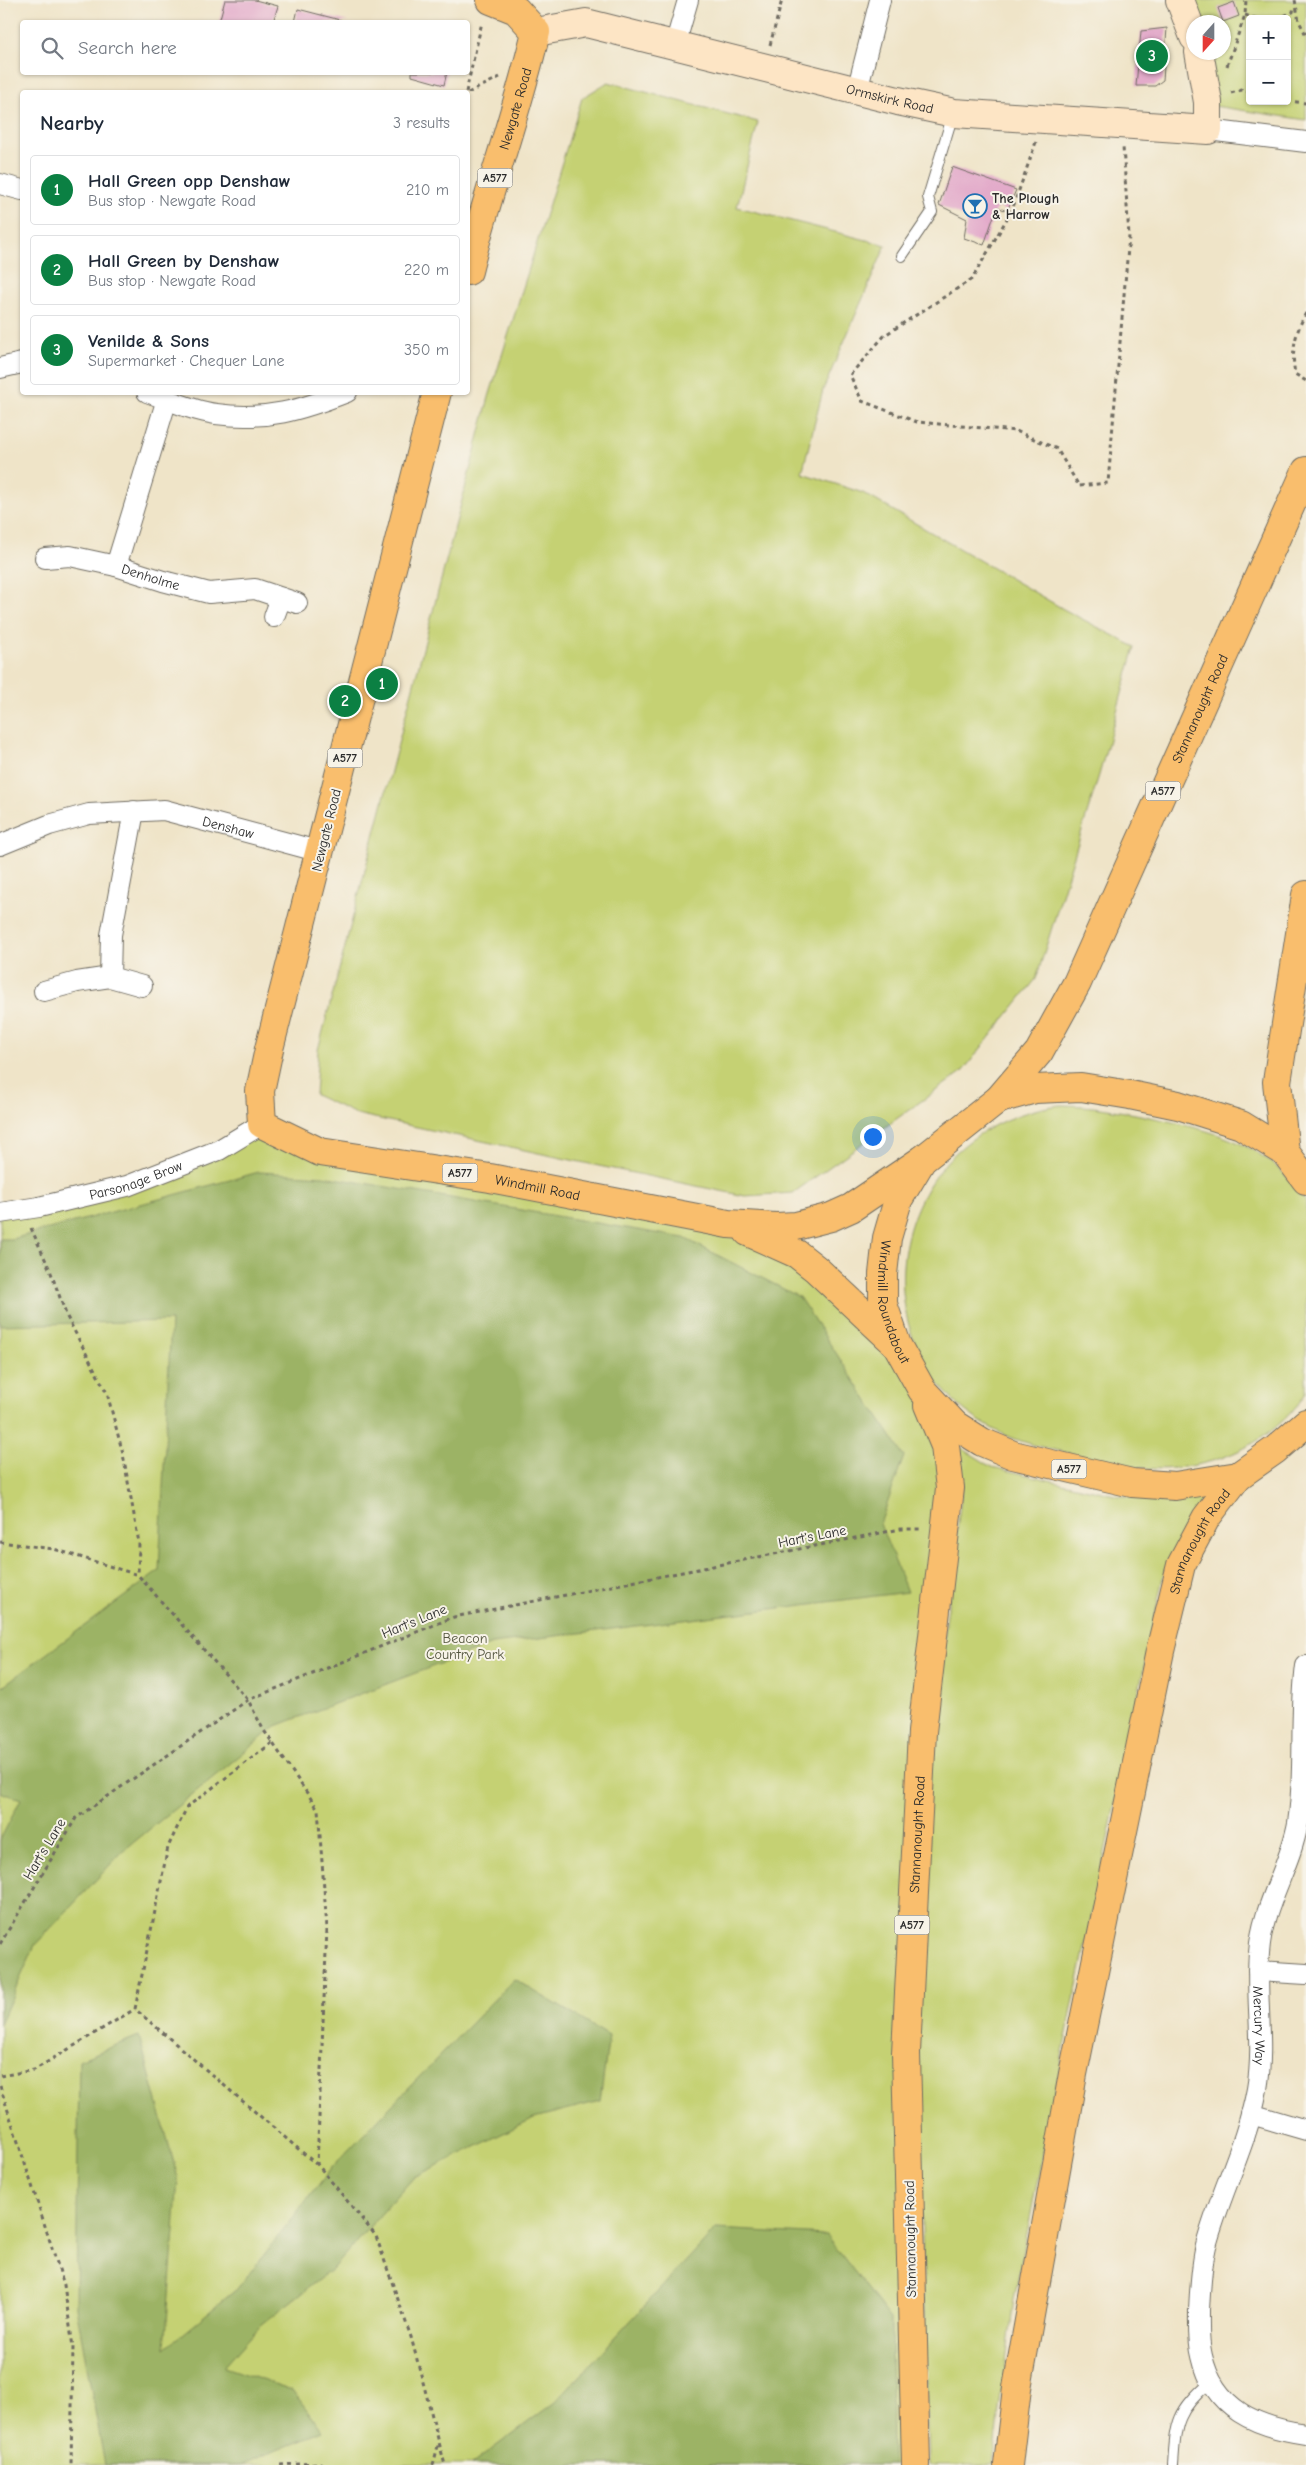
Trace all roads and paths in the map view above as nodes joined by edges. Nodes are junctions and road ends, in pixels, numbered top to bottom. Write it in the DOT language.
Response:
graph roads {
  1 [pos="688,0"];
  2 [pos="782,0"];
  3 [pos="880,0"];
  4 [pos="1180,0"];
  5 [pos="1246,0"];
  6 [pos="1295,0"];
  7 [pos="1295,6"];
  8 [pos="487,9"];
  9 [pos="1186,15"];
  10 [pos="1246,15"];
  11 [pos="1286,15"];
  12 [pos="536,32"];
  13 [pos="1306,35"];
  14 [pos="675,45"];
  15 [pos="1200,60"];
  16 [pos="764,68"];
  17 [pos="1226,71"];
  18 [pos="467,90"];
  19 [pos="857,91"];
  20 [pos="1291,102"];
  21 [pos="1306,104"];
  22 [pos="954,113"];
  23 [pos="1045,119"];
  24 [pos="1122,124"];
  25 [pos="1208,130"];
  26 [pos="1306,142"];
  27 [pos="0,184"];
  28 [pos="20,189"];
  29 [pos="902,256"];
  30 [pos="470,263"];
  31 [pos="1306,313"];
  32 [pos="20,363"];
  33 [pos="0,368"];
  34 [pos="1306,381"];
  35 [pos="156,395"];
  36 [pos="340,395"];
  37 [pos="436,395"];
  38 [pos="167,399"];
  39 [pos="1306,471"];
  40 [pos="45,558"];
  41 [pos="116,566"];
  42 [pos="274,617"];
  43 [pos="134,811"];
  44 [pos="0,845"];
  45 [pos="321,852"];
  46 [pos="1306,894"];
  47 [pos="110,977"];
  48 [pos="142,986"];
  49 [pos="44,991"];
  50 [pos="999,1098"];
  51 [pos="262,1124"];
  52 [pos="1285,1152"];
  53 [pos="922,1160"];
  54 [pos="1306,1180"];
  55 [pos="23,1209"];
  56 [pos="0,1213"];
  57 [pos="728,1224"];
  58 [pos="897,1345"];
  59 [pos="922,1390"];
  60 [pos="1306,1423"];
  61 [pos="1238,1476"];
  62 [pos="946,1529"];
  63 [pos="0,1542"];
  64 [pos="138,1575"];
  65 [pos="1306,1666"];
  66 [pos="248,1700"];
  67 [pos="272,1742"];
  68 [pos="1304,1779"];
  69 [pos="0,1944"];
  70 [pos="1258,1972"];
  71 [pos="1306,1974"];
  72 [pos="135,2009"];
  73 [pos="0,2076"];
  74 [pos="0,2086"];
  75 [pos="1251,2114"];
  76 [pos="1306,2130"];
  77 [pos="317,2164"];
  78 [pos="1211,2381"];
  79 [pos="1306,2434"];
  80 [pos="439,2441"];
  81 [pos="71,2465"];
  82 [pos="280,2465"];
  83 [pos="324,2465"];
  84 [pos="433,2465"];
  85 [pos="445,2465"];
  86 [pos="916,2465"];
  87 [pos="1008,2465"];
  88 [pos="1173,2465"];
  1 -- 14 [label="street"];
  2 -- 16 [label="path"];
  3 -- 19 [label="street"];
  4 -- 9 [label="street"];
  5 -- 10 [label="path"];
  6 -- 7 [label="path"];
  7 -- 11 [label="path"];
  7 -- 13 [label="path"];
  8 -- 12 [label="main road"];
  8 -- 18 [label="path"];
  10 -- 17 [label="path"];
  12 -- 14 [label="street, Ormskirk Road"];
  12 -- 30 [label="main road, Newgate Road / A577"];
  14 -- 16 [label="street, Ormskirk Road"];
  15 -- 25 [label="street"];
  16 -- 19 [label="street, Ormskirk Road"];
  19 -- 22 [label="street, Ormskirk Road"];
  20 -- 21 [label="path"];
  22 -- 23 [label="street, Ormskirk Road"];
  22 -- 29 [label="lane"];
  23 -- 24 [label="street, Ormskirk Road"];
  23 -- 24 [label="path"];
  24 -- 25 [label="street, Ormskirk Road"];
  25 -- 26 [label="street, Ormskirk Road"];
  27 -- 28 [label="street"];
  31 -- 34 [label="path"];
  32 -- 33 [label="street"];
  35 -- 38 [label="street"];
  36 -- 38 [label="street"];
  37 -- 45 [label="main road, Newgate Road / A577"];
  38 -- 41 [label="street, Denholme"];
  39 -- 50 [label="main road, Stannanought Road / A577"];
  40 -- 41 [label="street"];
  41 -- 42 [label="street, Denholme"];
  43 -- 44 [label="street, Denshaw"];
  43 -- 45 [label="street, Denshaw"];
  43 -- 47 [label="street"];
  45 -- 51 [label="main road, Newgate Road / A577"];
  46 -- 52 [label="main road"];
  47 -- 48 [label="street"];
  47 -- 49 [label="street"];
  50 -- 52 [label="main road, Windmill Roundabout / A577"];
  50 -- 53 [label="main road, Windmill Roundabout / A577"];
  51 -- 55 [label="street, Parsonage Brow"];
  51 -- 57 [label="main road, Windmill Road / A577"];
  52 -- 54 [label="main road, Windmill Roundabout / A577"];
  53 -- 57 [label="main road, Windmill Road / A577"];
  53 -- 58 [label="main road, Windmill Roundabout / A577"];
  55 -- 56 [label="street, Parsonage Brow"];
  55 -- 64 [label="path"];
  57 -- 58 [label="main road, Windmill Road / A577"];
  58 -- 59 [label="main road, Windmill Roundabout / A577"];
  59 -- 61 [label="main road, Windmill Roundabout / A577"];
  59 -- 62 [label="main road, Stannanought Road / A577"];
  60 -- 61 [label="main road, Windmill Roundabout / A577"];
  61 -- 87 [label="main road, Stannanought Road / A577"];
  62 -- 66 [label="path, Hart's Lane"];
  62 -- 86 [label="main road, Stannanought Road / A577"];
  63 -- 64 [label="path"];
  64 -- 66 [label="path"];
  65 -- 68 [label="street, Mercury Way"];
  66 -- 67 [label="path"];
  66 -- 69 [label="path, Hart's Lane"];
  67 -- 72 [label="path"];
  67 -- 77 [label="path"];
  68 -- 70 [label="street, Mercury Way"];
  70 -- 71 [label="street"];
  70 -- 75 [label="street, Mercury Way"];
  72 -- 73 [label="path"];
  72 -- 77 [label="path"];
  74 -- 81 [label="path"];
  75 -- 76 [label="street"];
  75 -- 78 [label="street, Mercury Way"];
  77 -- 80 [label="path"];
  78 -- 79 [label="street, Mercury Way"];
  78 -- 88 [label="lane"];
  80 -- 84 [label="path"];
  80 -- 85 [label="path"];
  82 -- 83 [label="path"];
}
